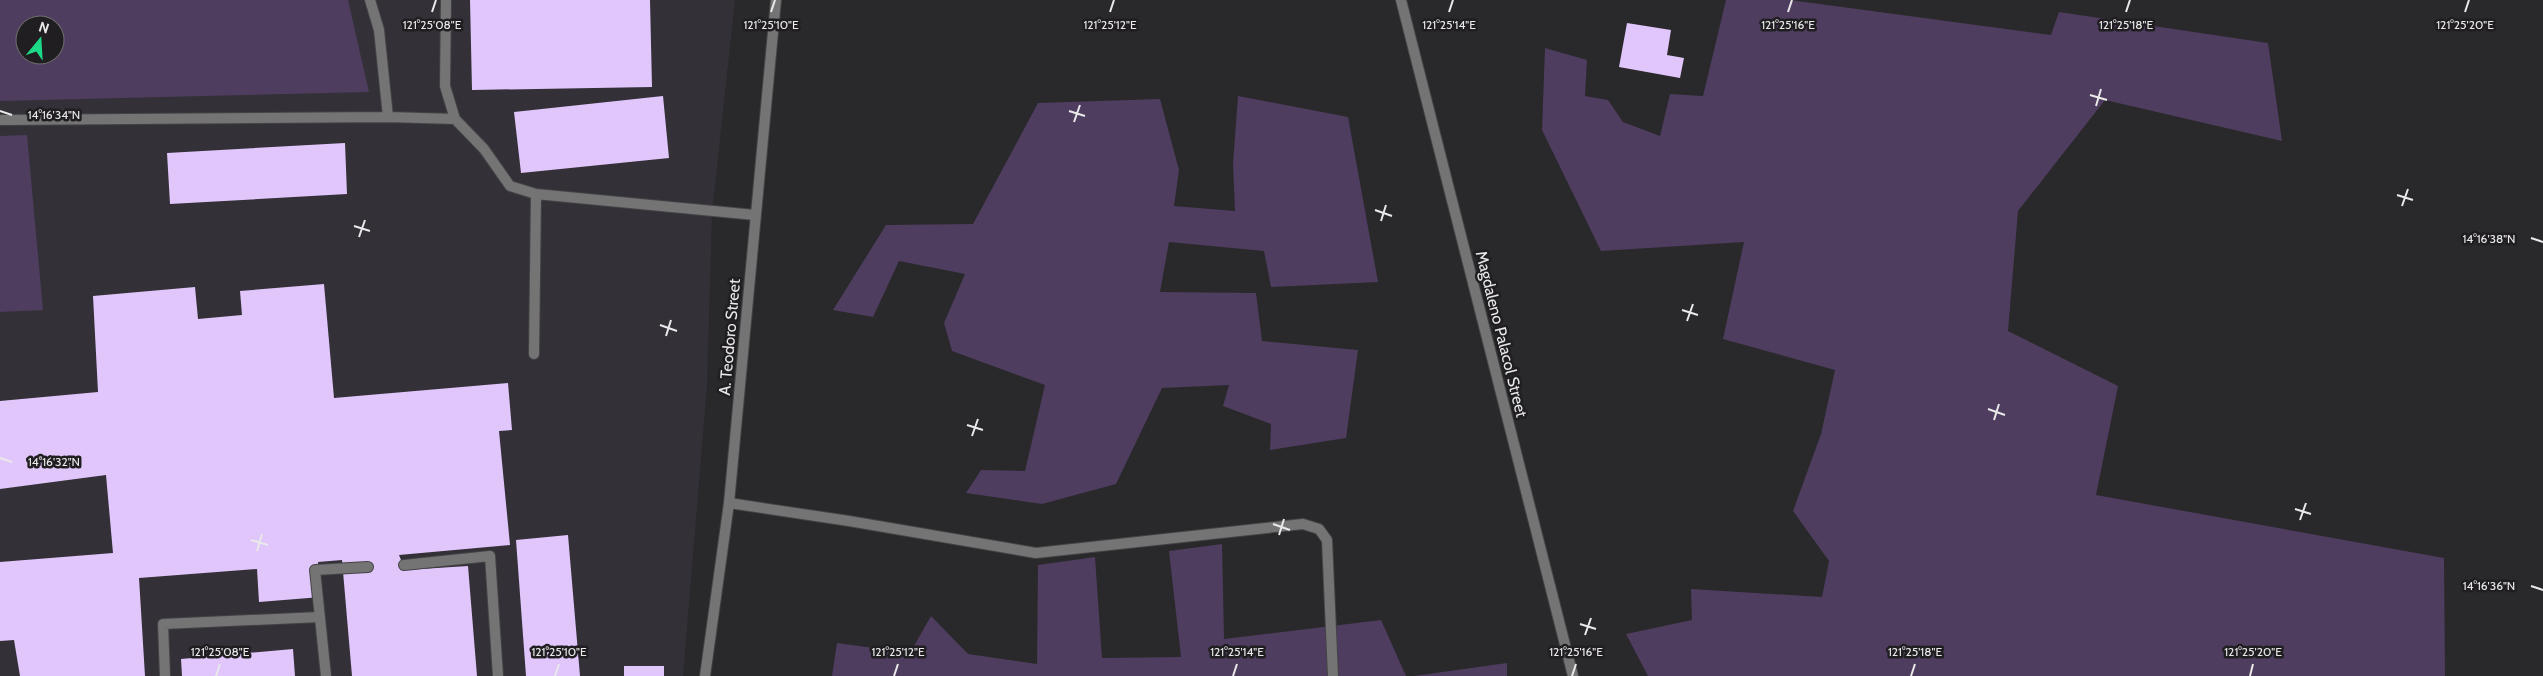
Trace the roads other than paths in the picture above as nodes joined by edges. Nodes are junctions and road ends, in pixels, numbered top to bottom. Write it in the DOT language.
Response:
graph roads {
  1 [pos="370,0"];
  2 [pos="446,0"];
  3 [pos="776,0"];
  4 [pos="1401,0"];
  5 [pos="388,117"];
  6 [pos="455,119"];
  7 [pos="0,120"];
  8 [pos="536,194"];
  9 [pos="755,215"];
  10 [pos="534,354"];
  11 [pos="729,503"];
  12 [pos="404,565"];
  13 [pos="368,567"];
  14 [pos="320,617"];
  15 [pos="165,676"];
  16 [pos="326,676"];
  17 [pos="498,676"];
  18 [pos="705,676"];
  19 [pos="1333,676"];
  20 [pos="1573,676"];
  1 -- 5 [label="street"];
  2 -- 6 [label="street"];
  3 -- 9 [label="street, A. Teodoro Street"];
  4 -- 20 [label="street, Magdaleno Palacol Street"];
  5 -- 6 [label="street"];
  5 -- 7 [label="street"];
  6 -- 8 [label="street"];
  8 -- 9 [label="street"];
  8 -- 10 [label="street"];
  9 -- 11 [label="street, A. Teodoro Street"];
  11 -- 18 [label="street, A. Teodoro Street"];
  11 -- 19 [label="street"];
  12 -- 17 [label="street"];
  13 -- 14 [label="street"];
  14 -- 15 [label="street"];
  14 -- 16 [label="street"];
}
